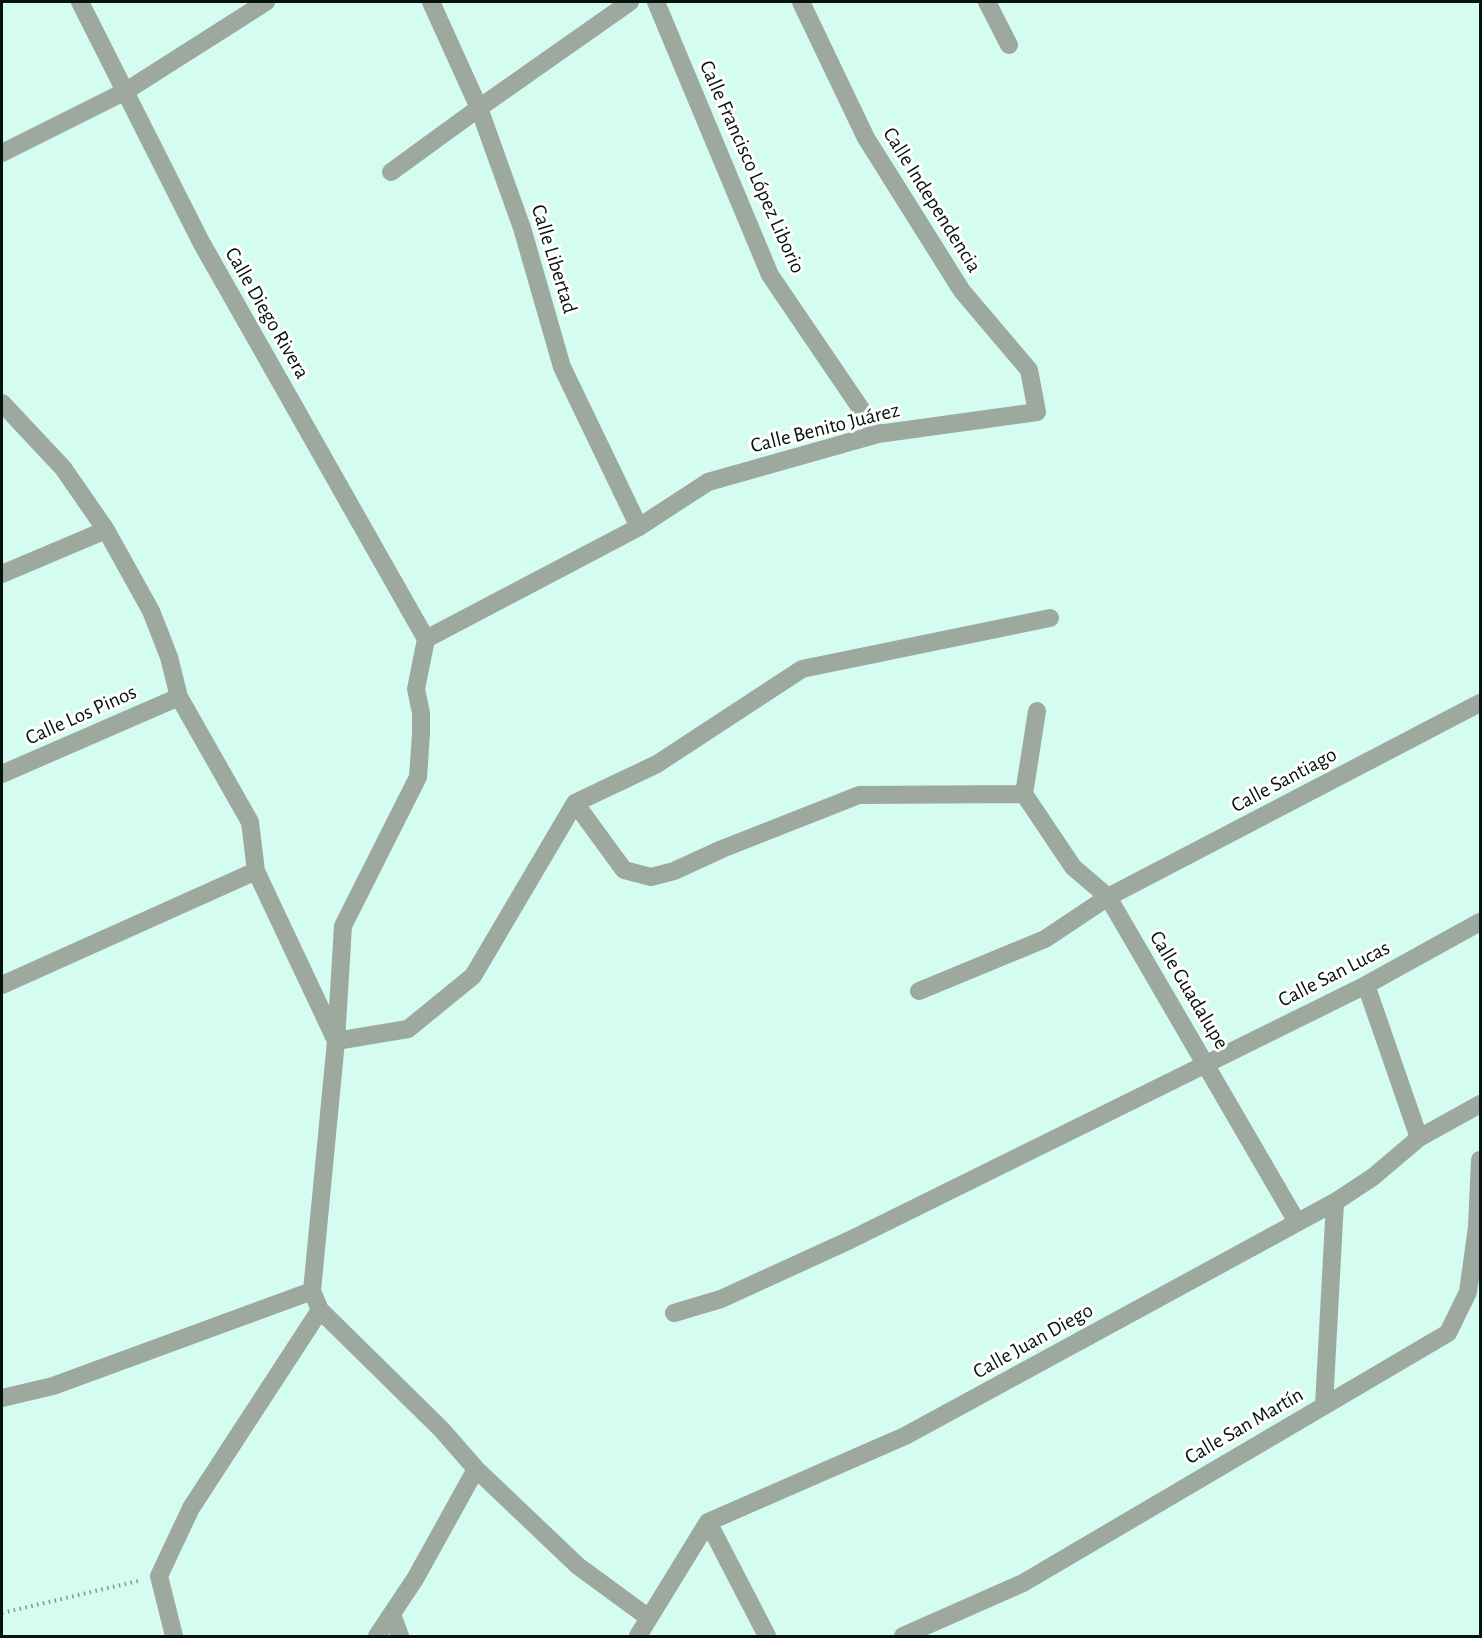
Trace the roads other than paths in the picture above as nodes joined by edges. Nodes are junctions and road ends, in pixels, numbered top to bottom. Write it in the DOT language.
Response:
graph roads {
  1 [pos="80,2"];
  2 [pos="266,2"];
  3 [pos="431,2"];
  4 [pos="630,2"];
  5 [pos="656,2"];
  6 [pos="801,2"];
  7 [pos="987,2"];
  8 [pos="1009,45"];
  9 [pos="126,91"];
  10 [pos="479,108"];
  11 [pos="2,153"];
  12 [pos="391,171"];
  13 [pos="2,403"];
  14 [pos="1036,412"];
  15 [pos="878,434"];
  16 [pos="639,527"];
  17 [pos="106,530"];
  18 [pos="2,574"];
  19 [pos="1050,618"];
  20 [pos="426,639"];
  21 [pos="179,697"];
  22 [pos="1480,703"];
  23 [pos="1037,711"];
  24 [pos="2,774"];
  25 [pos="1024,794"];
  26 [pos="574,803"];
  27 [pos="256,870"];
  28 [pos="1108,897"];
  29 [pos="1480,922"];
  30 [pos="2,985"];
  31 [pos="1366,985"];
  32 [pos="919,991"];
  33 [pos="336,1041"];
  34 [pos="1206,1064"];
  35 [pos="1480,1104"];
  36 [pos="1419,1138"];
  37 [pos="1480,1160"];
  38 [pos="1335,1202"];
  39 [pos="1298,1222"];
  40 [pos="1479,1227"];
  41 [pos="312,1291"];
  42 [pos="320,1310"];
  43 [pos="674,1313"];
  44 [pos="2,1398"];
  45 [pos="1324,1405"];
  46 [pos="476,1469"];
  47 [pos="708,1522"];
  48 [pos="392,1614"];
  49 [pos="649,1617"];
  50 [pos="174,1636"];
  51 [pos="377,1636"];
  52 [pos="400,1636"];
  53 [pos="638,1636"];
  54 [pos="767,1636"];
  55 [pos="903,1636"];
  1 -- 9 [label="street, Calle Diego Rivera"];
  2 -- 9 [label="street"];
  3 -- 10 [label="street, Calle Libertad"];
  4 -- 10 [label="street"];
  5 -- 15 [label="street, Calle Francisco López Liborio"];
  6 -- 14 [label="street, Calle Independencia"];
  7 -- 8 [label="street"];
  9 -- 11 [label="street"];
  9 -- 20 [label="street, Calle Diego Rivera"];
  10 -- 12 [label="street"];
  10 -- 16 [label="street, Calle Libertad"];
  13 -- 17 [label="street"];
  14 -- 15 [label="street, Calle Benito Juárez"];
  15 -- 16 [label="street, Calle Benito Juárez"];
  16 -- 20 [label="street, Calle Benito Juárez"];
  17 -- 18 [label="street"];
  17 -- 21 [label="street"];
  19 -- 26 [label="street"];
  20 -- 33 [label="street"];
  21 -- 24 [label="street, Calle Los Pinos"];
  21 -- 27 [label="street"];
  22 -- 28 [label="street, Calle Santiago"];
  23 -- 25 [label="street"];
  25 -- 26 [label="street"];
  25 -- 28 [label="street, Calle Guadalupe"];
  26 -- 33 [label="street"];
  27 -- 30 [label="street"];
  27 -- 33 [label="street"];
  28 -- 32 [label="street, Calle Santiago"];
  28 -- 34 [label="street, Calle Guadalupe"];
  29 -- 31 [label="street, Calle San Lucas"];
  31 -- 34 [label="street, Calle San Lucas"];
  31 -- 36 [label="street"];
  33 -- 41 [label="street"];
  34 -- 39 [label="street, Calle Guadalupe"];
  34 -- 43 [label="street, Calle San Lucas"];
  35 -- 36 [label="street, Calle Juan Diego"];
  36 -- 38 [label="street, Calle Juan Diego"];
  37 -- 40 [label="street, Calle San Martín"];
  38 -- 39 [label="street, Calle Juan Diego"];
  38 -- 45 [label="street"];
  39 -- 47 [label="street, Calle Juan Diego"];
  40 -- 45 [label="street, Calle San Martín"];
  41 -- 42 [label="street"];
  41 -- 44 [label="street"];
  42 -- 46 [label="street"];
  42 -- 50 [label="street"];
  45 -- 55 [label="street, Calle San Martín"];
  46 -- 48 [label="street"];
  46 -- 49 [label="street"];
  47 -- 49 [label="street"];
  47 -- 54 [label="street"];
  48 -- 51 [label="street"];
  48 -- 52 [label="street"];
  49 -- 53 [label="street"];
}
